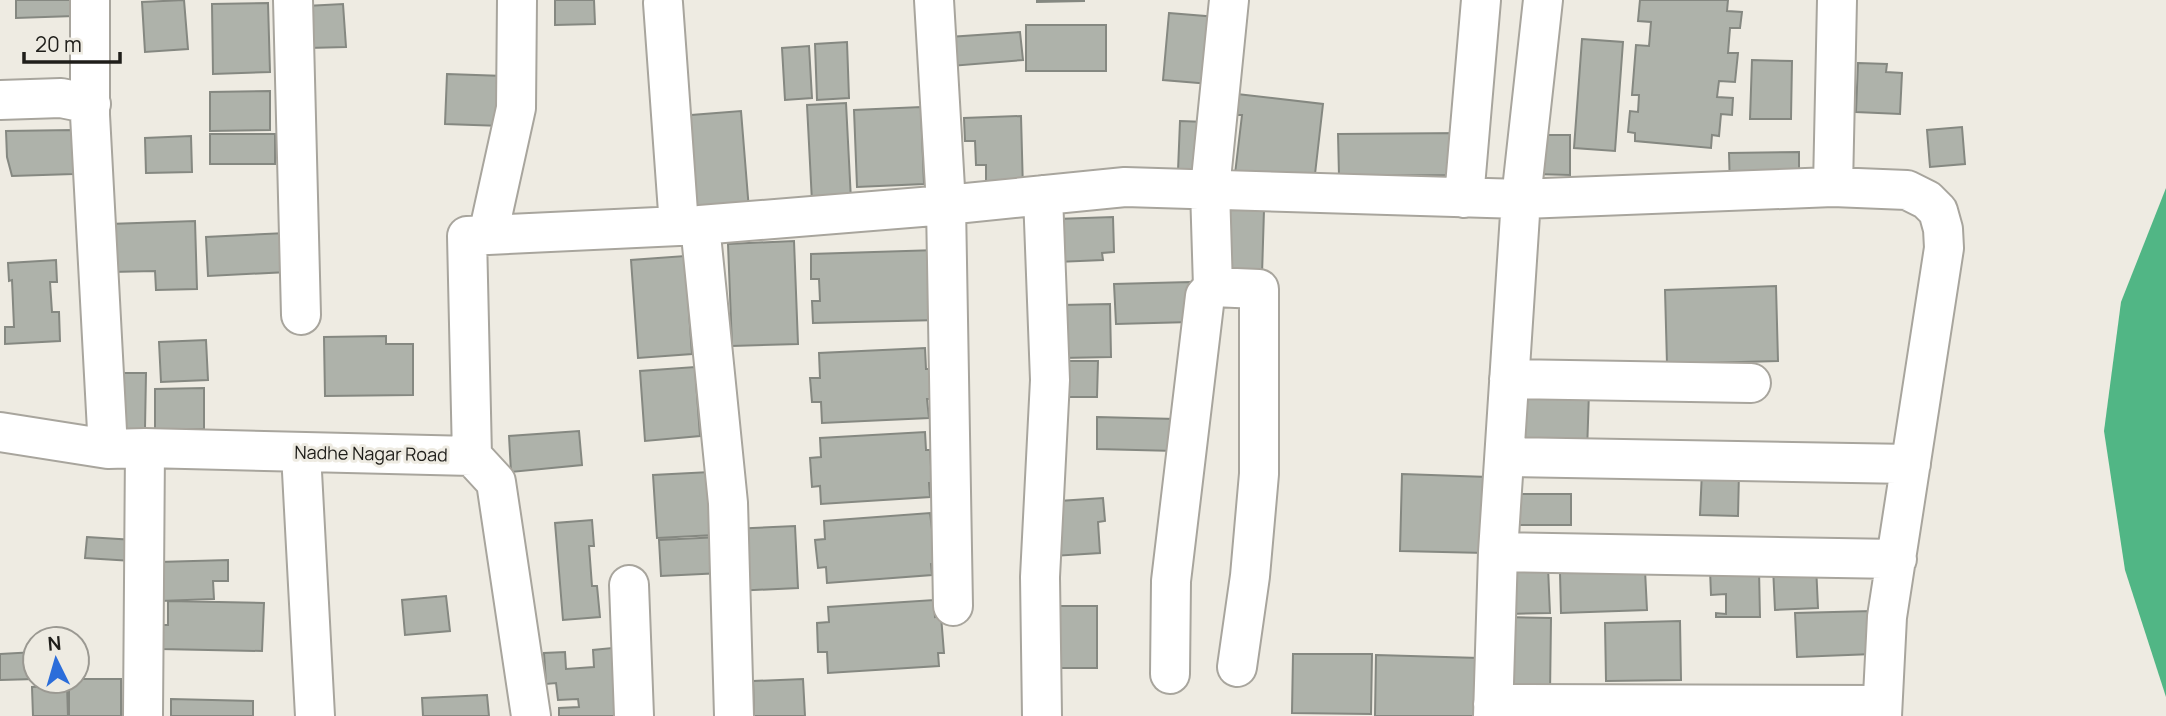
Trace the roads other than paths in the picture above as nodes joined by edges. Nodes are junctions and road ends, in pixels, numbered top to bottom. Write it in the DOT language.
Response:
graph roads {
  1 [pos="90,0"];
  2 [pos="293,0"];
  3 [pos="517,0"];
  4 [pos="933,0"];
  5 [pos="1229,0"];
  6 [pos="1481,0"];
  7 [pos="1544,0"];
  8 [pos="1837,0"];
  9 [pos="663,3"];
  10 [pos="0,100"];
  11 [pos="91,104"];
  12 [pos="1833,187"];
  13 [pos="1210,189"];
  14 [pos="1043,195"];
  15 [pos="1464,198"];
  16 [pos="1521,199"];
  17 [pos="946,205"];
  18 [pos="690,226"];
  19 [pos="488,235"];
  20 [pos="1213,286"];
  21 [pos="301,316"];
  22 [pos="1509,379"];
  23 [pos="1751,383"];
  24 [pos="0,432"];
  25 [pos="127,449"];
  26 [pos="302,453"];
  27 [pos="472,456"];
  28 [pos="1504,457"];
  29 [pos="1911,464"];
  30 [pos="1498,552"];
  31 [pos="1897,559"];
  32 [pos="629,585"];
  33 [pos="953,606"];
  34 [pos="1237,667"];
  35 [pos="1170,674"];
  36 [pos="1493,710"];
  37 [pos="1882,711"];
  38 [pos="143,716"];
  39 [pos="315,716"];
  40 [pos="531,716"];
  41 [pos="634,716"];
  42 [pos="734,716"];
  43 [pos="1042,716"];
  1 -- 11 [label="street"];
  2 -- 21 [label="street"];
  3 -- 19 [label="street"];
  4 -- 17 [label="street"];
  5 -- 13 [label="street"];
  6 -- 15 [label="street"];
  7 -- 16 [label="street"];
  8 -- 12 [label="street"];
  9 -- 18 [label="street"];
  10 -- 11 [label="street"];
  11 -- 25 [label="street"];
  12 -- 16 [label="street"];
  12 -- 29 [label="street"];
  13 -- 14 [label="street"];
  13 -- 15 [label="street"];
  13 -- 20 [label="street"];
  14 -- 17 [label="street"];
  14 -- 43 [label="street"];
  15 -- 16 [label="street"];
  16 -- 22 [label="street"];
  17 -- 18 [label="street"];
  17 -- 33 [label="street"];
  18 -- 19 [label="street"];
  18 -- 42 [label="street"];
  19 -- 27 [label="street"];
  20 -- 34 [label="street"];
  20 -- 35 [label="street"];
  22 -- 23 [label="street"];
  22 -- 28 [label="street"];
  24 -- 25 [label="street, Nadhe Nagar Road"];
  25 -- 26 [label="street, Nadhe Nagar Road"];
  25 -- 38 [label="street"];
  26 -- 27 [label="street, Nadhe Nagar Road"];
  26 -- 39 [label="street"];
  27 -- 40 [label="street, Nadhe Nagar Road"];
  28 -- 29 [label="street"];
  28 -- 30 [label="street"];
  29 -- 31 [label="street"];
  30 -- 31 [label="street"];
  30 -- 36 [label="street"];
  31 -- 37 [label="street"];
  32 -- 41 [label="street"];
  36 -- 37 [label="street"];
}
